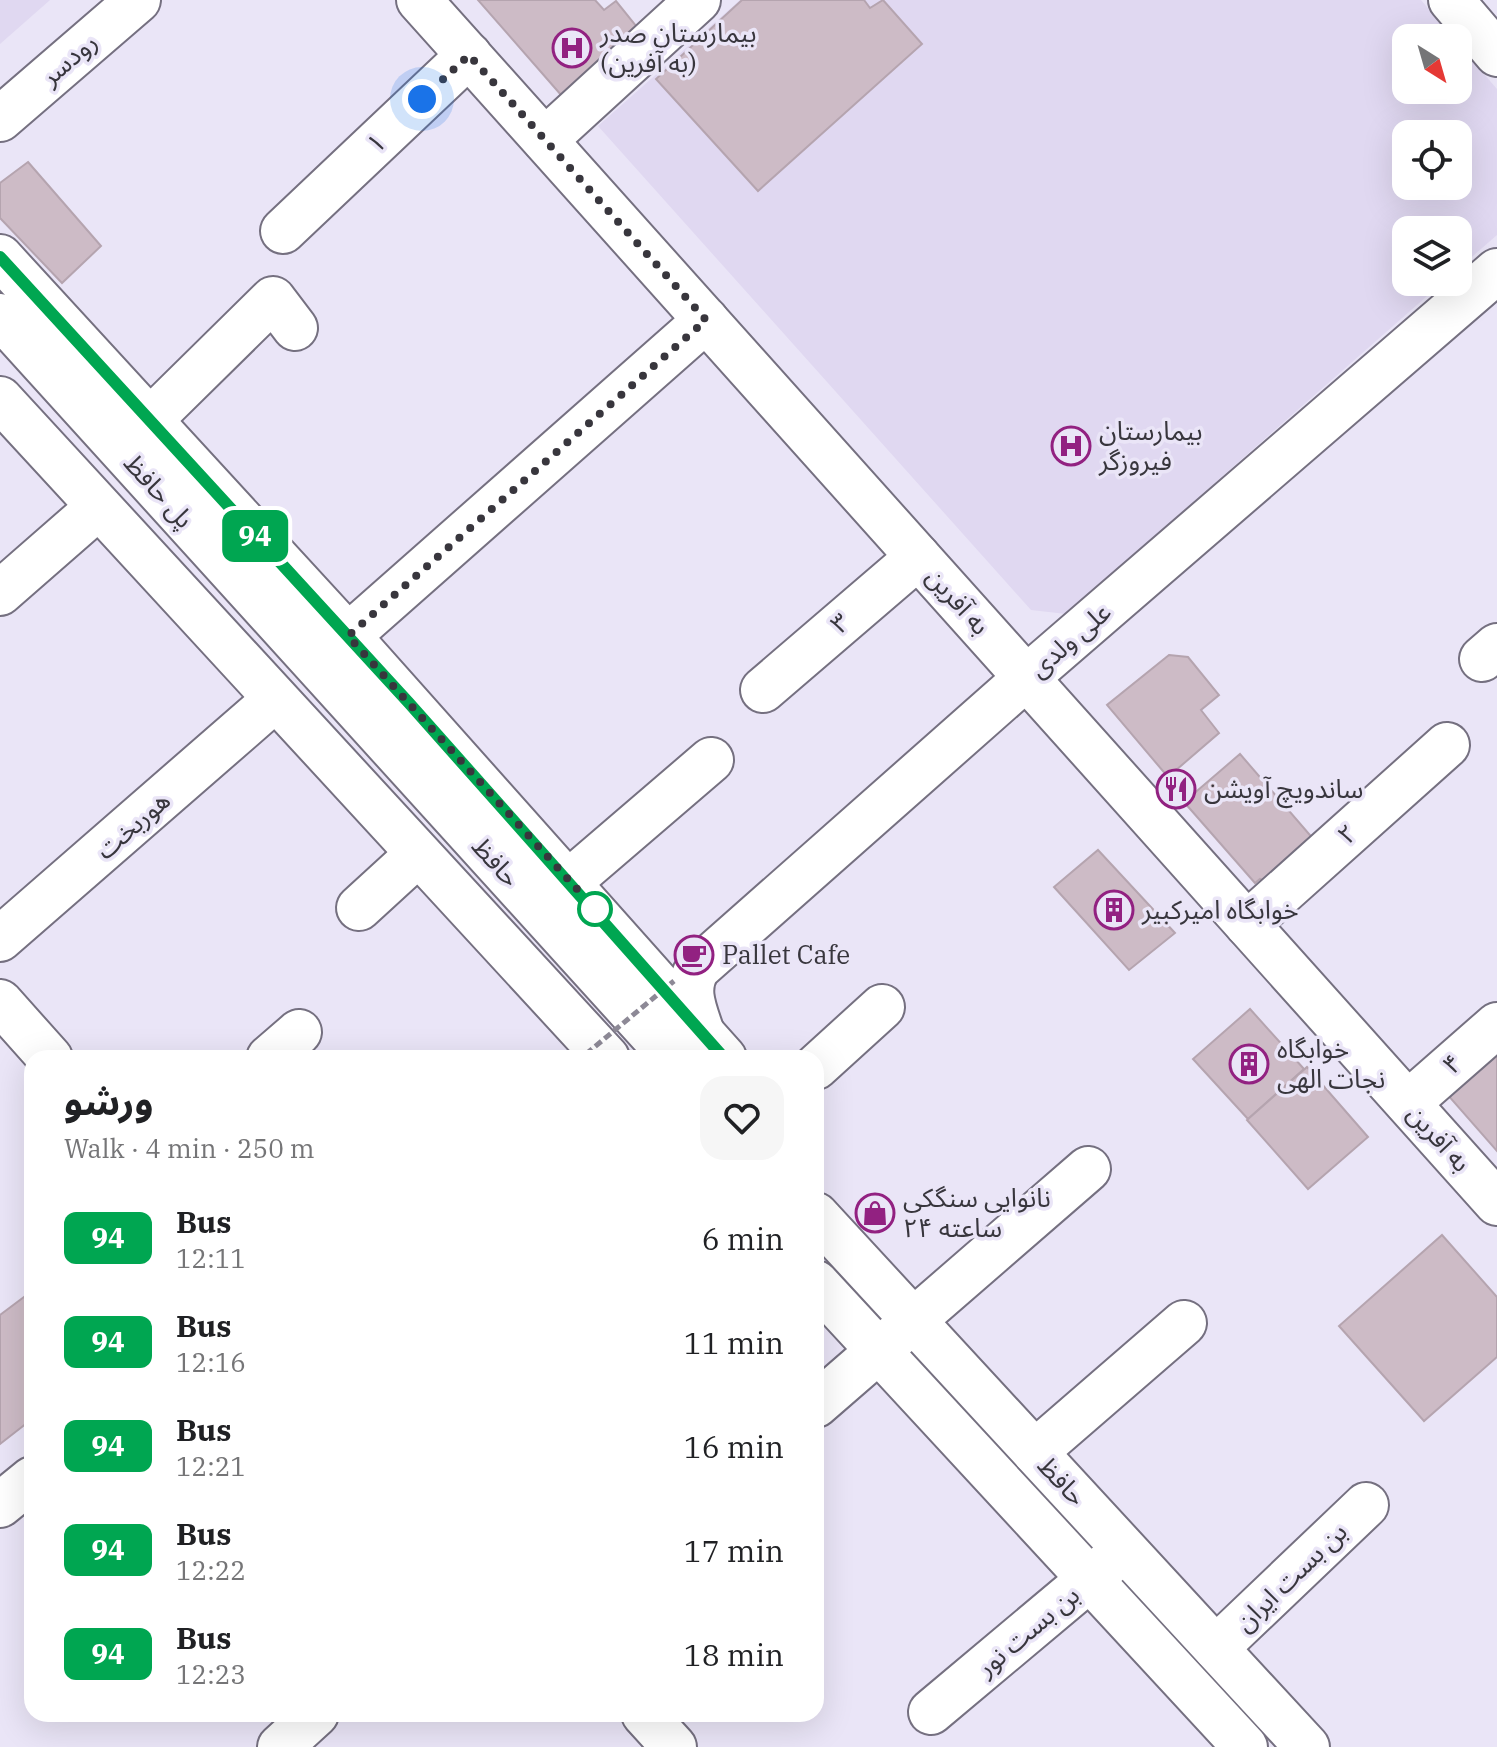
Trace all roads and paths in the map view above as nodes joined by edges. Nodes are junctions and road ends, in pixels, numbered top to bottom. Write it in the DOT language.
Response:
graph roads {
  1 [pos="138,0"];
  2 [pos="419,0"];
  3 [pos="698,0"];
  4 [pos="1451,0"];
  5 [pos="1497,54"];
  6 [pos="469,55"];
  7 [pos="0,119"];
  8 [pos="545,140"];
  9 [pos="283,231"];
  10 [pos="0,257"];
  11 [pos="1497,271"];
  12 [pos="0,316"];
  13 [pos="706,320"];
  14 [pos="295,328"];
  15 [pos="0,399"];
  16 [pos="148,422"];
  17 [pos="87,517"];
  18 [pos="918,557"];
  19 [pos="0,593"];
  20 [pos="348,636"];
  21 [pos="318,667"];
  22 [pos="1026,678"];
  23 [pos="763,690"];
  24 [pos="264,709"];
  25 [pos="1447,745"];
  26 [pos="711,760"];
  27 [pos="418,854"];
  28 [pos="570,881"];
  29 [pos="359,908"];
  30 [pos="1247,924"];
  31 [pos="0,939"];
  32 [pos="674,981"];
  33 [pos="882,1007"];
  34 [pos="1497,1025"];
  35 [pos="592,1050"];
  36 [pos="603,1050"];
  37 [pos="700,1050"];
  38 [pos="824,1060"];
  39 [pos="1408,1103"];
  40 [pos="1088,1169"];
  41 [pos="1497,1203"];
  42 [pos="824,1224"];
  43 [pos="824,1292"];
  44 [pos="913,1320"];
  45 [pos="1184,1323"];
  46 [pos="878,1351"];
  47 [pos="824,1398"];
  48 [pos="1035,1452"];
  49 [pos="24,1486"];
  50 [pos="0,1505"];
  51 [pos="1366,1505"];
  52 [pos="1125,1549"];
  53 [pos="1090,1579"];
  54 [pos="1216,1648"];
  55 [pos="931,1712"];
  56 [pos="307,1722"];
  57 [pos="651,1722"];
  58 [pos="280,1747"];
  59 [pos="674,1747"];
  60 [pos="1245,1747"];
  61 [pos="1307,1747"];
  1 -- 7 [label="street, رودسر"];
  2 -- 6 [label="street, به آفرین"];
  3 -- 8 [label="street"];
  4 -- 5 [label="street"];
  6 -- 8 [label="street, به آفرین"];
  6 -- 9 [label="street, ۱"];
  8 -- 13 [label="street, به آفرین"];
  10 -- 16 [label="street, حافظ"];
  11 -- 22 [label="street, علی ولدی"];
  12 -- 21 [label="street, پل حافظ"];
  13 -- 18 [label="street, به آفرین"];
  13 -- 20 [label="street"];
  14 -- 16 [label="street"];
  15 -- 27 [label="street"];
  16 -- 20 [label="street, حافظ"];
  17 -- 19 [label="street"];
  18 -- 22 [label="street, به آفرین"];
  18 -- 23 [label="street, ۳"];
  20 -- 28 [label="street, حافظ"];
  21 -- 37 [label="street, حافظ"];
  22 -- 30 [label="street, به آفرین"];
  22 -- 37 [label="street, علی ولدی"];
  24 -- 31 [label="street, هوربخت"];
  25 -- 30 [label="street, ۲"];
  26 -- 28 [label="street"];
  27 -- 29 [label="street"];
  27 -- 35 [label="street"];
  28 -- 37 [label="street, حافظ"];
  30 -- 39 [label="street, به آفرین"];
  32 -- 36 [label="path, bridge"];
  33 -- 38 [label="street"];
  34 -- 39 [label="street, ۴"];
  39 -- 41 [label="street, به آفرین"];
  40 -- 44 [label="street"];
  42 -- 44 [label="street, حافظ"];
  43 -- 46 [label="street"];
  44 -- 46 [label="street"];
  44 -- 48 [label="street, حافظ"];
  45 -- 48 [label="street"];
  46 -- 47 [label="street"];
  46 -- 53 [label="street"];
  48 -- 52 [label="street, حافظ"];
  49 -- 50 [label="street"];
  51 -- 54 [label="street, بن بست ایران"];
  52 -- 53 [label="street, بن بست نور"];
  52 -- 54 [label="street, حافظ"];
  53 -- 55 [label="street, بن بست نور"];
  53 -- 60 [label="street"];
  54 -- 61 [label="street, حافظ"];
  56 -- 58 [label="street"];
  57 -- 59 [label="street"];
}
